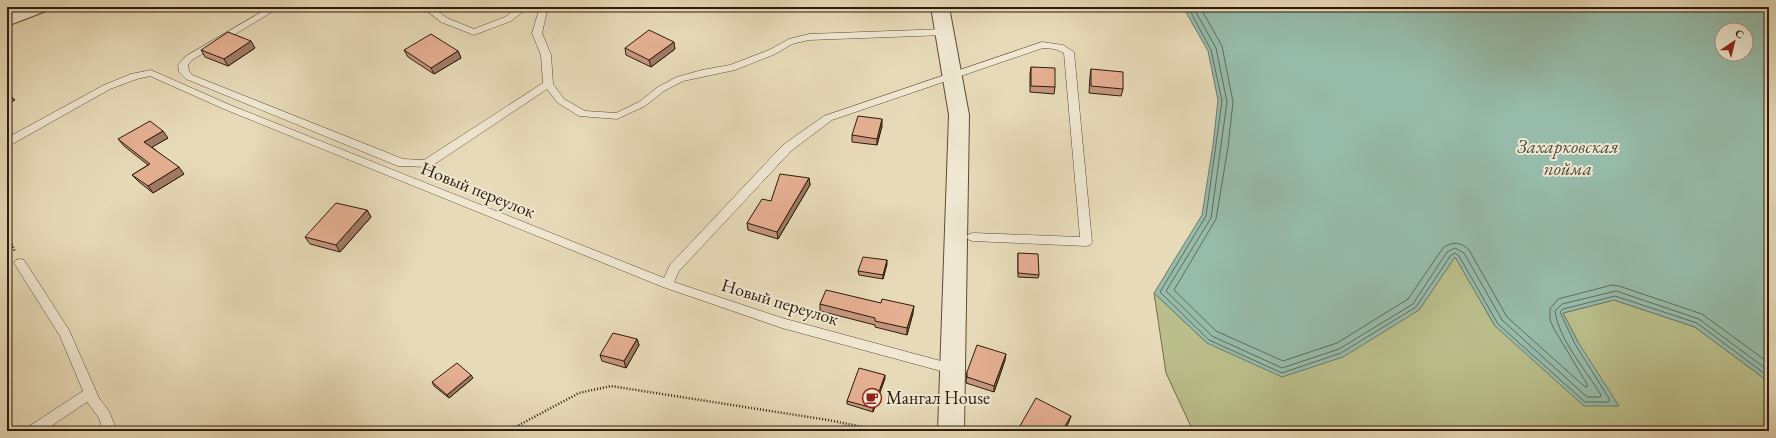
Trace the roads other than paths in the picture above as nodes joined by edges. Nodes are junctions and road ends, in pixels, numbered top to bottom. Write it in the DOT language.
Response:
graph roads {
  1 [pos="40,7"];
  2 [pos="276,7"];
  3 [pos="426,7"];
  4 [pos="525,7"];
  5 [pos="544,7"];
  6 [pos="940,7"];
  7 [pos="7,20"];
  8 [pos="945,32"];
  9 [pos="952,75"];
  10 [pos="548,84"];
  11 [pos="7,143"];
  12 [pos="973,237"];
  13 [pos="20,263"];
  14 [pos="667,284"];
  15 [pos="952,369"];
  16 [pos="90,393"];
  17 [pos="33,431"];
  18 [pos="110,431"];
  19 [pos="951,431"];
  1 -- 7 [label="street"];
  2 -- 10 [label="lane"];
  3 -- 4 [label="lane"];
  5 -- 10 [label="lane"];
  6 -- 8 [label="street"];
  8 -- 9 [label="street"];
  8 -- 10 [label="lane"];
  9 -- 12 [label="lane"];
  9 -- 14 [label="lane"];
  9 -- 15 [label="street"];
  11 -- 14 [label="lane, Новый переулок"];
  13 -- 16 [label="lane"];
  14 -- 15 [label="lane, Новый переулок"];
  15 -- 19 [label="street"];
  16 -- 17 [label="lane"];
  16 -- 18 [label="lane"];
}
